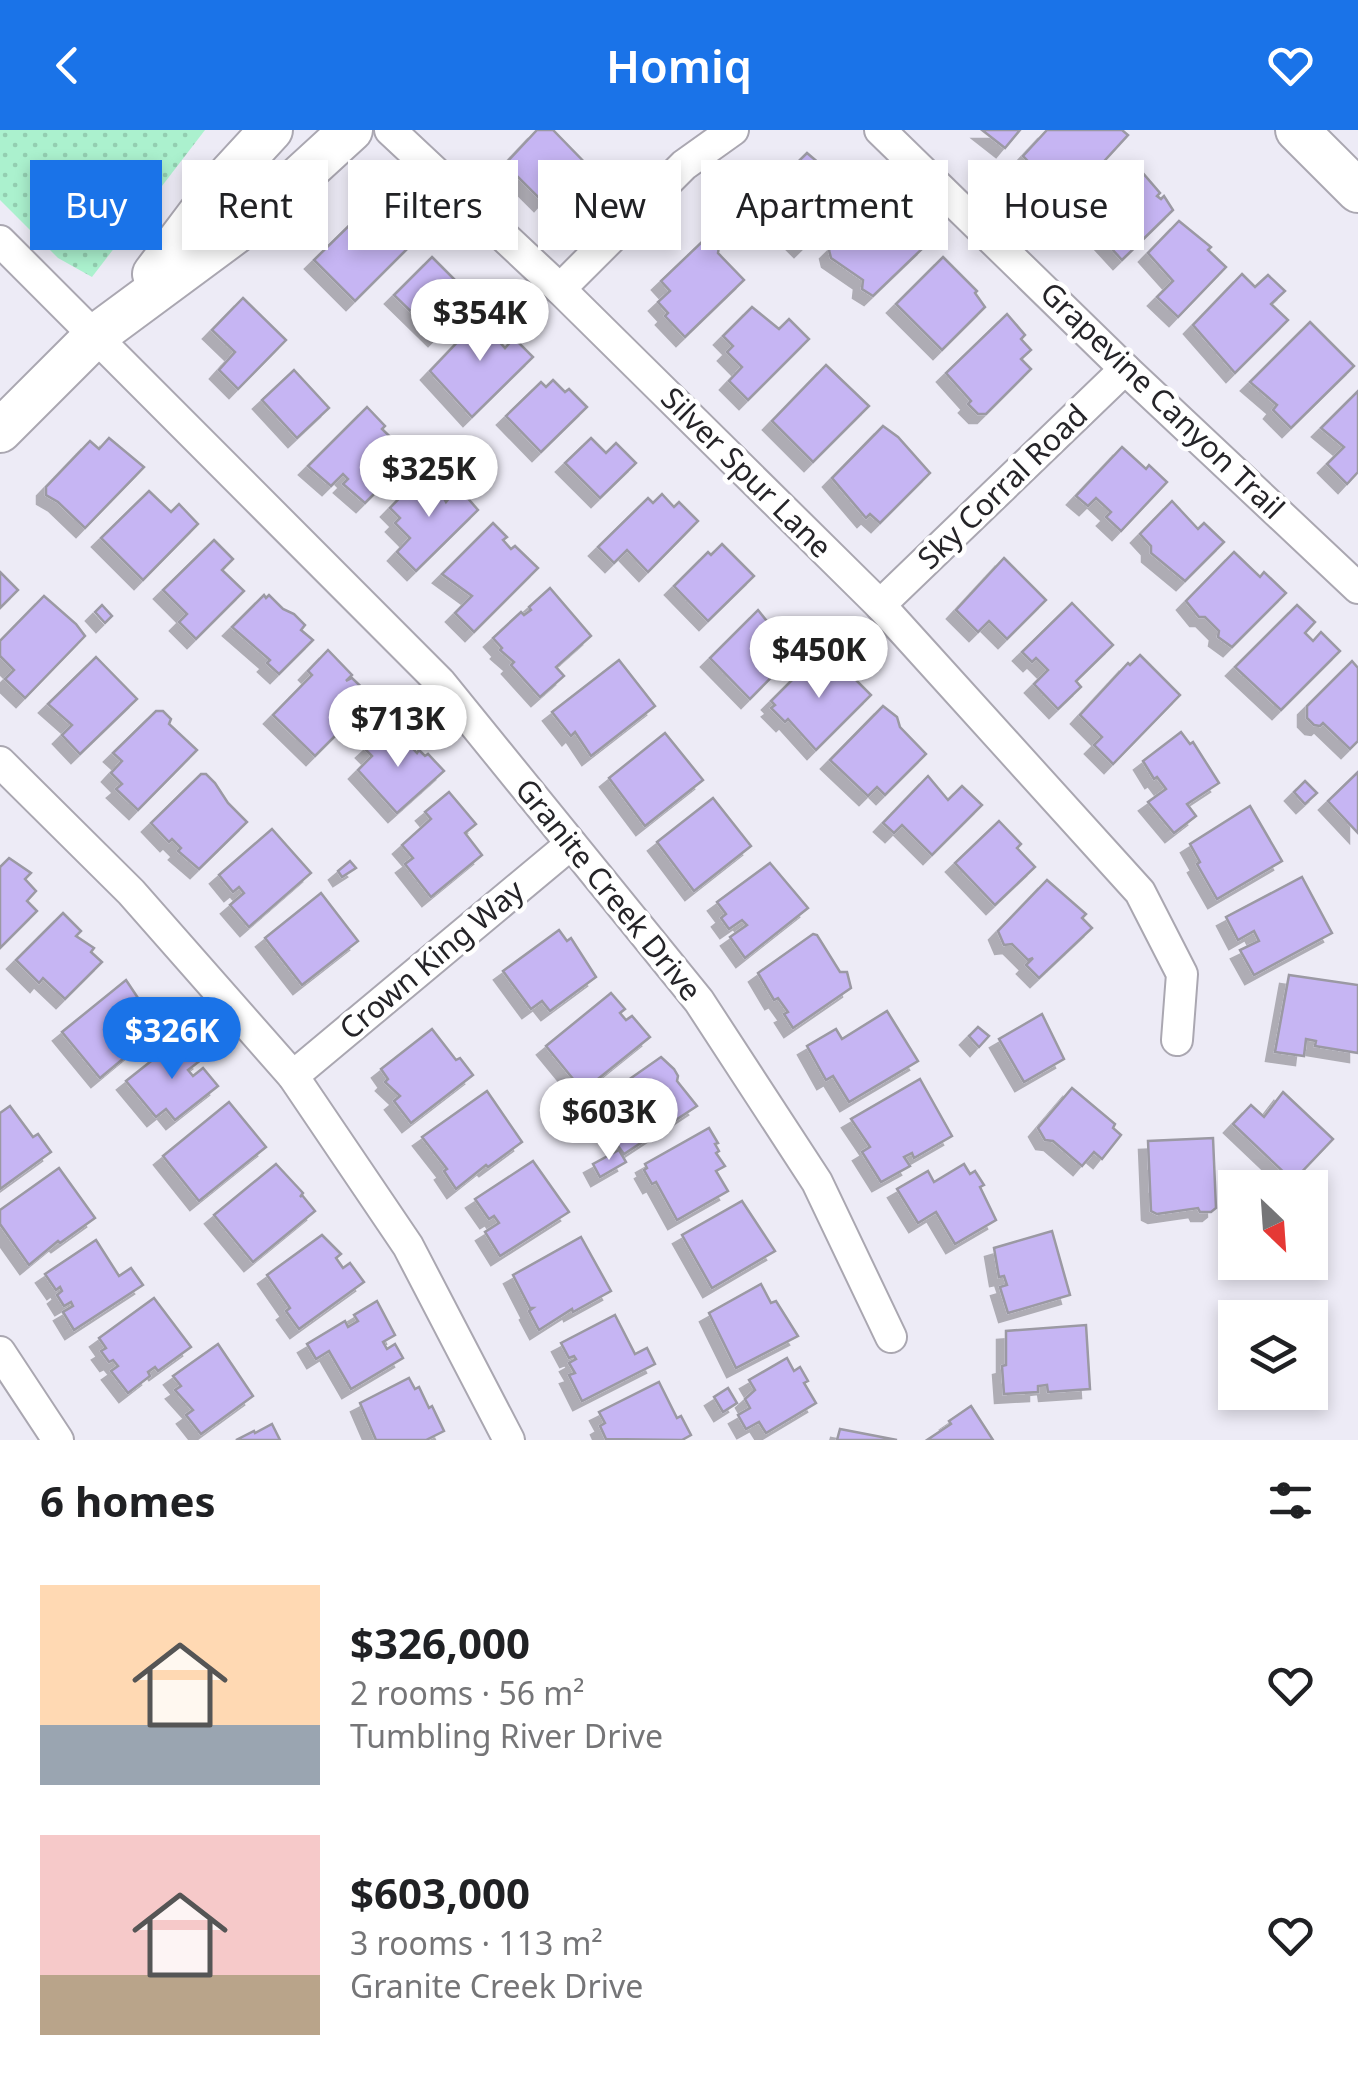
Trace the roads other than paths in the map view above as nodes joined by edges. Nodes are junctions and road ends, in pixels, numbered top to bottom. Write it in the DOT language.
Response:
graph roads {
  1 [pos="271,130"];
  2 [pos="352,130"];
  3 [pos="390,130"];
  4 [pos="733,130"];
  5 [pos="880,130"];
  6 [pos="1297,130"];
  7 [pos="1358,191"];
  8 [pos="0,241"];
  9 [pos="560,288"];
  10 [pos="111,323"];
  11 [pos="1126,368"];
  12 [pos="0,431"];
  13 [pos="1358,588"];
  14 [pos="880,605"];
  15 [pos="0,762"];
  16 [pos="570,844"];
  17 [pos="1177,1040"];
  18 [pos="294,1076"];
  19 [pos="891,1337"];
  20 [pos="0,1352"];
  21 [pos="58,1440"];
  22 [pos="509,1440"];
  1 -- 10 [label="street"];
  2 -- 10 [label="street"];
  3 -- 9 [label="street, Silver Spur Lane"];
  4 -- 9 [label="street"];
  5 -- 11 [label="street, Grapevine Canyon Trail"];
  6 -- 7 [label="street"];
  8 -- 10 [label="street, Granite Creek Drive"];
  9 -- 14 [label="street, Silver Spur Lane"];
  10 -- 12 [label="street"];
  10 -- 16 [label="street, Granite Creek Drive"];
  11 -- 13 [label="street, Grapevine Canyon Trail"];
  11 -- 14 [label="street, Sky Corral Road"];
  14 -- 17 [label="street, Silver Spur Lane"];
  15 -- 18 [label="street"];
  16 -- 18 [label="street, Crown King Way"];
  16 -- 19 [label="street, Granite Creek Drive"];
  18 -- 22 [label="street"];
  20 -- 21 [label="street"];
}
